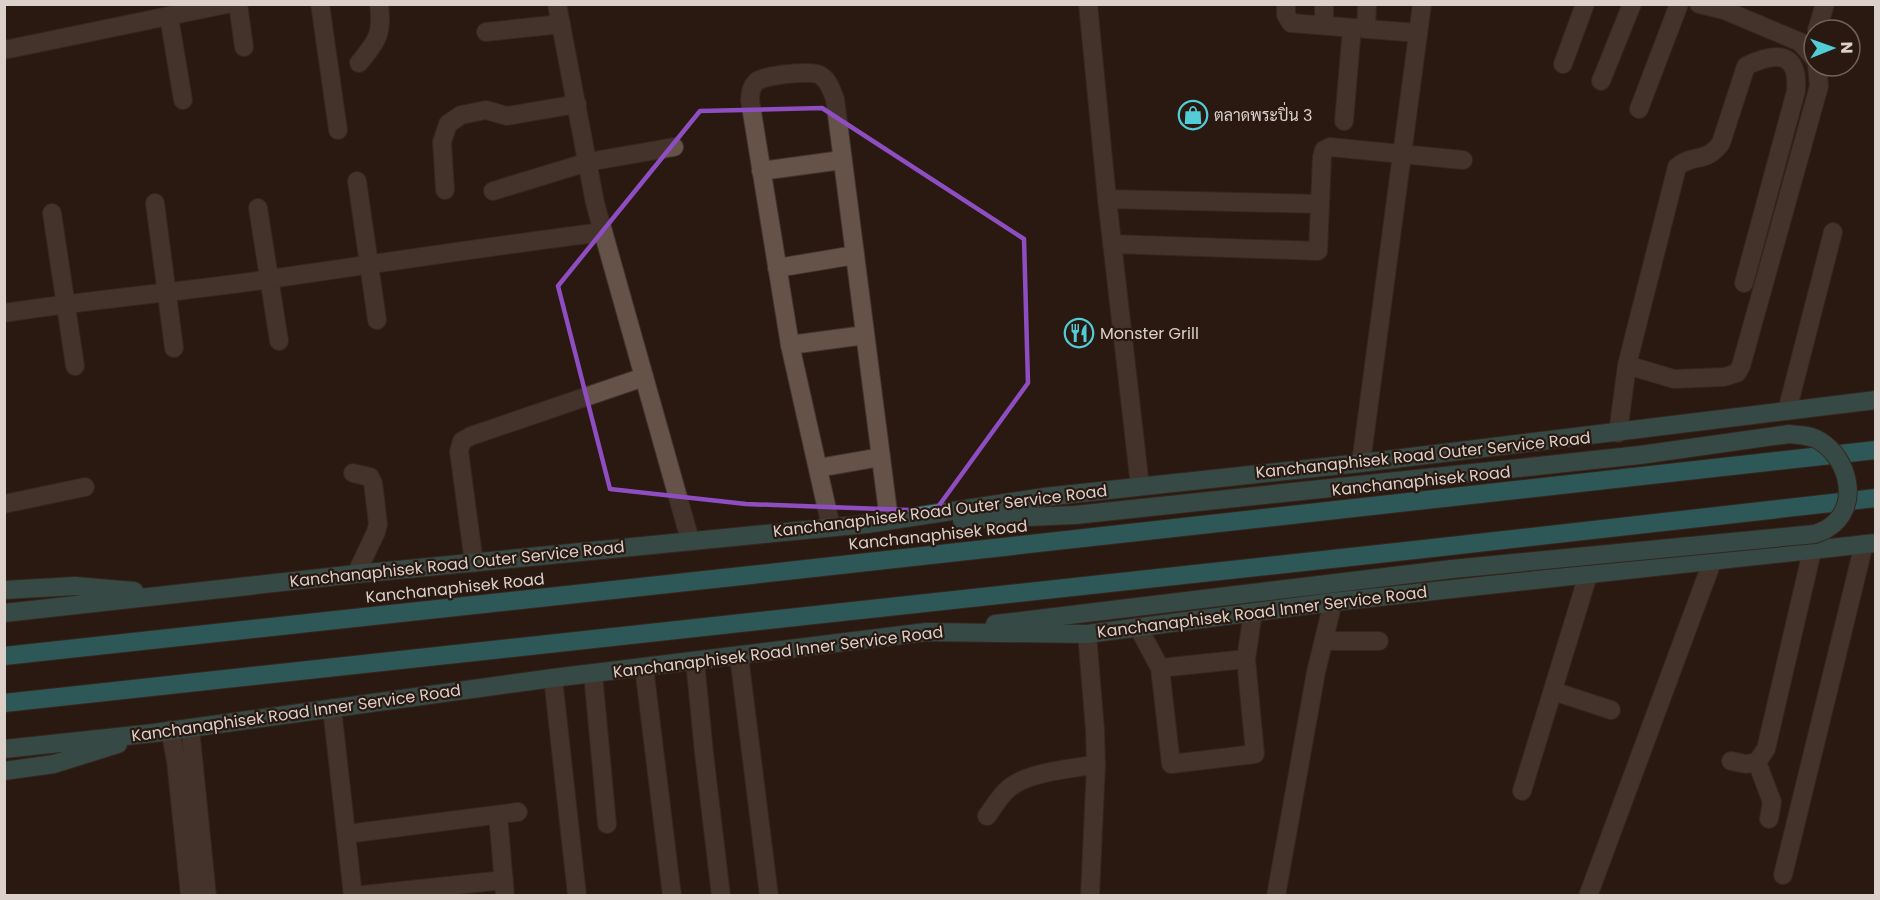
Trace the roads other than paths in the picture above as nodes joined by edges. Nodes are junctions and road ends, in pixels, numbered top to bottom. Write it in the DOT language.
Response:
graph roads {
  1 [pos="227,4"];
  2 [pos="238,4"];
  3 [pos="320,4"];
  4 [pos="379,4"];
  5 [pos="557,4"];
  6 [pos="1088,4"];
  7 [pos="1286,4"];
  8 [pos="1324,4"];
  9 [pos="1367,4"];
  10 [pos="1422,4"];
  11 [pos="1586,4"];
  12 [pos="1632,4"];
  13 [pos="1679,4"];
  14 [pos="1709,6"];
  15 [pos="169,17"];
  16 [pos="561,24"];
  17 [pos="1324,25"];
  18 [pos="1359,28"];
  19 [pos="486,32"];
  20 [pos="1418,33"];
  21 [pos="1802,44"];
  22 [pos="244,47"];
  23 [pos="4,50"];
  24 [pos="358,63"];
  25 [pos="1563,64"];
  26 [pos="1818,78"];
  27 [pos="1601,81"];
  28 [pos="183,99"];
  29 [pos="577,104"];
  30 [pos="1639,109"];
  31 [pos="1344,121"];
  32 [pos="338,130"];
  33 [pos="674,147"];
  34 [pos="1402,153"];
  35 [pos="842,160"];
  36 [pos="1463,160"];
  37 [pos="588,162"];
  38 [pos="761,171"];
  39 [pos="357,181"];
  40 [pos="445,190"];
  41 [pos="493,191"];
  42 [pos="1107,199"];
  43 [pos="155,203"];
  44 [pos="1320,204"];
  45 [pos="258,208"];
  46 [pos="52,213"];
  47 [pos="603,232"];
  48 [pos="1833,232"];
  49 [pos="1112,244"];
  50 [pos="855,255"];
  51 [pos="369,263"];
  52 [pos="777,268"];
  53 [pos="269,279"];
  54 [pos="1744,283"];
  55 [pos="167,292"];
  56 [pos="65,304"];
  57 [pos="4,313"];
  58 [pos="377,320"];
  59 [pos="865,335"];
  60 [pos="279,341"];
  61 [pos="790,345"];
  62 [pos="174,348"];
  63 [pos="1626,365"];
  64 [pos="75,366"];
  65 [pos="644,377"];
  66 [pos="1875,400"];
  67 [pos="1787,411"];
  68 [pos="1618,433"];
  69 [pos="1875,450"];
  70 [pos="881,457"];
  71 [pos="1361,463"];
  72 [pos="818,468"];
  73 [pos="353,473"];
  74 [pos="1140,486"];
  75 [pos="85,487"];
  76 [pos="1875,498"];
  77 [pos="4,504"];
  78 [pos="889,520"];
  79 [pos="867,524"];
  80 [pos="831,527"];
  81 [pos="690,540"];
  82 [pos="1870,544"];
  83 [pos="1812,551"];
  84 [pos="1712,562"];
  85 [pos="474,563"];
  86 [pos="356,574"];
  87 [pos="1588,575"];
  88 [pos="4,590"];
  89 [pos="179,594"];
  90 [pos="1333,602"];
  91 [pos="1253,612"];
  92 [pos="4,613"];
  93 [pos="1138,627"];
  94 [pos="926,632"];
  95 [pos="1087,634"];
  96 [pos="1324,641"];
  97 [pos="1379,641"];
  98 [pos="4,656"];
  99 [pos="739,656"];
  100 [pos="1246,659"];
  101 [pos="695,661"];
  102 [pos="644,667"];
  103 [pos="1160,668"];
  104 [pos="593,674"];
  105 [pos="553,678"];
  106 [pos="1553,691"];
  107 [pos="4,703"];
  108 [pos="332,708"];
  109 [pos="1611,710"];
  110 [pos="190,728"];
  111 [pos="162,732"];
  112 [pos="4,749"];
  113 [pos="1731,761"];
  114 [pos="1757,762"];
  115 [pos="1095,764"];
  116 [pos="4,771"];
  117 [pos="1522,791"];
  118 [pos="518,812"];
  119 [pos="498,815"];
  120 [pos="987,816"];
  121 [pos="1769,819"];
  122 [pos="607,824"];
  123 [pos="347,834"];
  124 [pos="1783,875"];
  125 [pos="504,888"];
  126 [pos="578,895"];
  127 [pos="190,896"];
  128 [pos="207,896"];
  129 [pos="672,896"];
  130 [pos="721,896"];
  131 [pos="769,896"];
  132 [pos="1090,896"];
  133 [pos="1276,896"];
  134 [pos="1588,896"];
  1 -- 15 [label="street"];
  2 -- 22 [label="street"];
  3 -- 32 [label="street"];
  4 -- 24 [label="street"];
  5 -- 16 [label="street"];
  6 -- 42 [label="street"];
  7 -- 17 [label="street"];
  8 -- 17 [label="street"];
  9 -- 18 [label="street"];
  10 -- 20 [label="street"];
  11 -- 25 [label="street"];
  12 -- 27 [label="street"];
  13 -- 30 [label="street"];
  14 -- 21 [label="street"];
  15 -- 23 [label="street"];
  15 -- 28 [label="street"];
  16 -- 19 [label="street"];
  16 -- 29 [label="street"];
  17 -- 18 [label="street"];
  18 -- 20 [label="street"];
  18 -- 31 [label="street"];
  20 -- 34 [label="street"];
  26 -- 63 [label="street"];
  29 -- 37 [label="street"];
  29 -- 40 [label="street"];
  33 -- 37 [label="street"];
  34 -- 36 [label="street"];
  34 -- 44 [label="street"];
  34 -- 71 [label="street"];
  35 -- 38 [label="street"];
  35 -- 38 [label="street"];
  35 -- 50 [label="street"];
  37 -- 41 [label="street"];
  37 -- 47 [label="street"];
  38 -- 52 [label="street"];
  39 -- 51 [label="street"];
  42 -- 44 [label="street"];
  42 -- 49 [label="street"];
  43 -- 55 [label="street"];
  44 -- 49 [label="street"];
  45 -- 53 [label="street"];
  46 -- 56 [label="street"];
  47 -- 51 [label="street"];
  47 -- 65 [label="street"];
  48 -- 67 [label="street"];
  49 -- 74 [label="street"];
  50 -- 52 [label="street"];
  50 -- 59 [label="street"];
  51 -- 53 [label="street"];
  51 -- 58 [label="street"];
  52 -- 61 [label="street"];
  53 -- 55 [label="street"];
  53 -- 60 [label="street"];
  54 -- 63 [label="street"];
  55 -- 56 [label="street"];
  55 -- 62 [label="street"];
  56 -- 57 [label="street"];
  56 -- 64 [label="street"];
  59 -- 61 [label="street"];
  59 -- 70 [label="street"];
  61 -- 72 [label="street"];
  63 -- 68 [label="street"];
  65 -- 81 [label="street"];
  65 -- 85 [label="street"];
  66 -- 67 [label="main road, Kanchanaphisek Road Outer Service Road"];
  67 -- 68 [label="main road, Kanchanaphisek Road Outer Service Road"];
  68 -- 71 [label="main road, Kanchanaphisek Road Outer Service Road"];
  69 -- 98 [label="highway, Kanchanaphisek Road"];
  70 -- 72 [label="street"];
  70 -- 78 [label="street"];
  71 -- 74 [label="main road, Kanchanaphisek Road Outer Service Road"];
  72 -- 80 [label="street"];
  73 -- 86 [label="street"];
  74 -- 78 [label="main road, Kanchanaphisek Road Outer Service Road"];
  75 -- 77 [label="street"];
  76 -- 107 [label="highway"];
  78 -- 79 [label="main road, Kanchanaphisek Road Outer Service Road"];
  79 -- 80 [label="main road, Kanchanaphisek Road Outer Service Road"];
  79 -- 94 [label="main road, bridge"];
  80 -- 81 [label="main road, Kanchanaphisek Road Outer Service Road"];
  81 -- 85 [label="main road, Kanchanaphisek Road Outer Service Road"];
  82 -- 83 [label="main road, Kanchanaphisek Road Inner Service Road"];
  82 -- 124 [label="street"];
  83 -- 84 [label="main road, Kanchanaphisek Road Inner Service Road"];
  83 -- 114 [label="street"];
  84 -- 87 [label="main road, Kanchanaphisek Road Inner Service Road"];
  84 -- 134 [label="street"];
  85 -- 86 [label="main road, Kanchanaphisek Road Outer Service Road"];
  86 -- 89 [label="main road, Kanchanaphisek Road Outer Service Road"];
  87 -- 90 [label="main road, Kanchanaphisek Road Inner Service Road"];
  87 -- 106 [label="street"];
  88 -- 89 [label="main road"];
  89 -- 92 [label="main road, Kanchanaphisek Road Outer Service Road"];
  90 -- 91 [label="main road, Kanchanaphisek Road Inner Service Road"];
  90 -- 96 [label="street"];
  91 -- 93 [label="main road, Kanchanaphisek Road Inner Service Road"];
  91 -- 100 [label="street"];
  93 -- 95 [label="main road, Kanchanaphisek Road Inner Service Road"];
  93 -- 103 [label="street"];
  94 -- 95 [label="main road, Kanchanaphisek Road Inner Service Road"];
  94 -- 99 [label="main road, Kanchanaphisek Road Inner Service Road"];
  95 -- 115 [label="street"];
  96 -- 97 [label="street"];
  96 -- 133 [label="street"];
  99 -- 101 [label="main road, Kanchanaphisek Road Inner Service Road"];
  99 -- 131 [label="street"];
  100 -- 103 [label="street"];
  100 -- 103 [label="street"];
  101 -- 102 [label="main road, Kanchanaphisek Road Inner Service Road"];
  101 -- 130 [label="street"];
  102 -- 104 [label="main road, Kanchanaphisek Road Inner Service Road"];
  102 -- 129 [label="street"];
  104 -- 105 [label="main road, Kanchanaphisek Road Inner Service Road"];
  104 -- 122 [label="street"];
  105 -- 108 [label="main road, Kanchanaphisek Road Inner Service Road"];
  105 -- 126 [label="street"];
  106 -- 109 [label="street"];
  106 -- 117 [label="street"];
  108 -- 110 [label="main road, Kanchanaphisek Road Inner Service Road"];
  108 -- 123 [label="street"];
  110 -- 111 [label="main road, Kanchanaphisek Road Inner Service Road"];
  110 -- 128 [label="street"];
  111 -- 112 [label="main road, Kanchanaphisek Road Inner Service Road"];
  111 -- 116 [label="main road"];
  111 -- 127 [label="street"];
  113 -- 114 [label="street"];
  114 -- 121 [label="street"];
  115 -- 120 [label="street"];
  115 -- 132 [label="street"];
  118 -- 119 [label="street"];
  119 -- 123 [label="street"];
  119 -- 125 [label="street"];
  123 -- 125 [label="street"];
}
